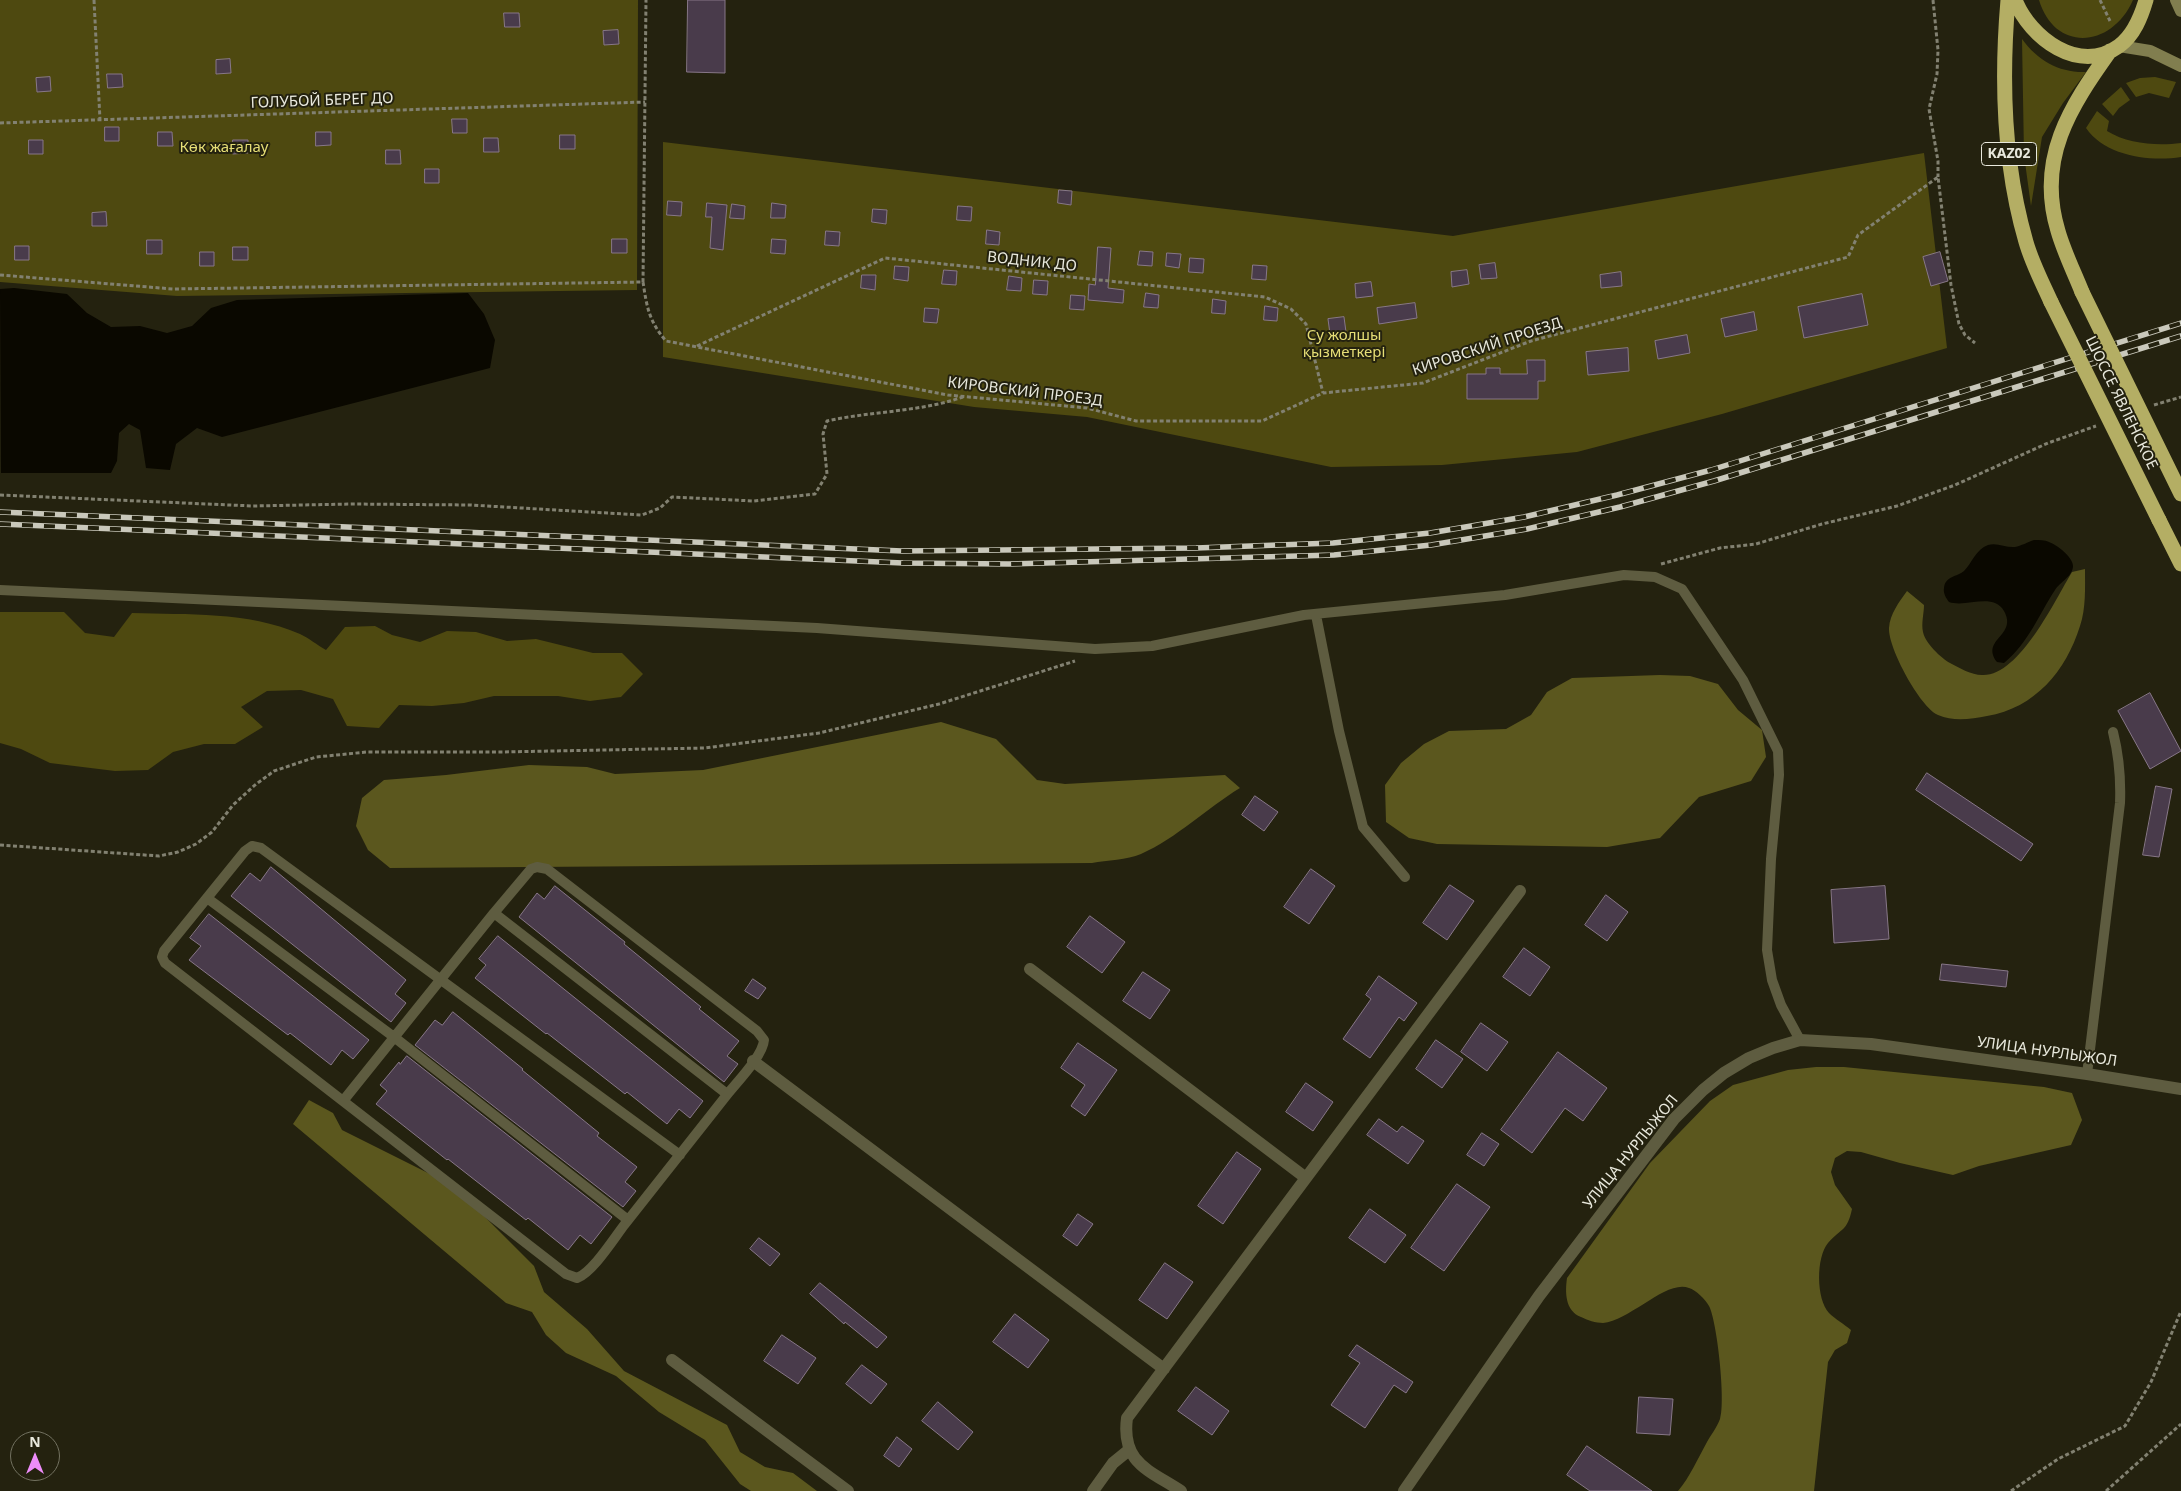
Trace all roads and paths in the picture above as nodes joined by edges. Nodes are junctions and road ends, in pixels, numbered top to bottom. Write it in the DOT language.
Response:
graph roads {
  1 [pos="94,0"];
  2 [pos="646,0"];
  3 [pos="1933,0"];
  4 [pos="2008,0"];
  5 [pos="2015,0"];
  6 [pos="2100,0"];
  7 [pos="2146,0"];
  8 [pos="2176,0"];
  9 [pos="2181,11"];
  10 [pos="2110,21"];
  11 [pos="2114,49"];
  12 [pos="2181,66"];
  13 [pos="645,102"];
  14 [pos="100,120"];
  15 [pos="0,123"];
  16 [pos="1938,177"];
  17 [pos="0,275"];
  18 [pos="643,282"];
  19 [pos="1975,343"];
  20 [pos="696,347"];
  21 [pos="1324,393"];
  22 [pos="966,396"];
  23 [pos="2181,397"];
  24 [pos="2152,406"];
  25 [pos="2105,423"];
  26 [pos="2181,494"];
  27 [pos="0,495"];
  28 [pos="1660,564"];
  29 [pos="2181,564"];
  30 [pos="0,590"];
  31 [pos="1316,615"];
  32 [pos="1095,649"];
  33 [pos="2113,732"];
  34 [pos="0,845"];
  35 [pos="1405,878"];
  36 [pos="1520,891"];
  37 [pos="207,898"];
  38 [pos="494,913"];
  39 [pos="1030,969"];
  40 [pos="441,980"];
  41 [pos="394,1037"];
  42 [pos="1800,1040"];
  43 [pos="753,1061"];
  44 [pos="2087,1074"];
  45 [pos="2181,1089"];
  46 [pos="727,1094"];
  47 [pos="343,1101"];
  48 [pos="680,1155"];
  49 [pos="1306,1178"];
  50 [pos="628,1220"];
  51 [pos="2181,1310"];
  52 [pos="672,1360"];
  53 [pos="1164,1369"];
  54 [pos="2181,1424"];
  55 [pos="1129,1450"];
  56 [pos="848,1491"];
  57 [pos="1093,1491"];
  58 [pos="1181,1491"];
  59 [pos="1404,1491"];
  60 [pos="2011,1491"];
  61 [pos="2106,1491"];
  1 -- 14 [label="path"];
  2 -- 13 [label="path, КИРОВСКИЙ ПРОЕЗД"];
  3 -- 16 [label="path"];
  4 -- 29 [label="highway, ШОССЕ ЯВЛЕНСКОЕ / KAZ02, bridge"];
  5 -- 11 [label="highway"];
  6 -- 10 [label="path"];
  7 -- 11 [label="highway, KAZ02"];
  8 -- 9 [label="street"];
  11 -- 12 [label="street"];
  11 -- 26 [label="highway, ШОССЕ ЯВЛЕНСКОЕ / KAZ02, bridge"];
  13 -- 14 [label="path, ГОЛУБОЙ БЕРЕГ ДО"];
  13 -- 18 [label="path, КИРОВСКИЙ ПРОЕЗД"];
  14 -- 15 [label="path, ГОЛУБОЙ БЕРЕГ ДО"];
  16 -- 19 [label="path"];
  16 -- 21 [label="path, КИРОВСКИЙ ПРОЕЗД"];
  17 -- 18 [label="path"];
  18 -- 20 [label="path, КИРОВСКИЙ ПРОЕЗД"];
  20 -- 21 [label="path, ВОДНИК ДО"];
  20 -- 22 [label="path, КИРОВСКИЙ ПРОЕЗД"];
  21 -- 22 [label="path, КИРОВСКИЙ ПРОЕЗД"];
  22 -- 27 [label="path"];
  23 -- 24 [label="path"];
  25 -- 28 [label="path"];
  30 -- 32 [label="lane"];
  31 -- 32 [label="lane"];
  31 -- 35 [label="lane"];
  31 -- 42 [label="lane"];
  32 -- 34 [label="path"];
  33 -- 44 [label="lane"];
  36 -- 49 [label="street"];
  37 -- 40 [label="lane"];
  37 -- 41 [label="lane"];
  37 -- 47 [label="lane"];
  38 -- 40 [label="lane"];
  38 -- 43 [label="lane"];
  38 -- 46 [label="lane"];
  39 -- 49 [label="street"];
  40 -- 41 [label="lane"];
  40 -- 48 [label="lane"];
  41 -- 47 [label="lane"];
  41 -- 50 [label="lane"];
  42 -- 44 [label="street, УЛИЦА НУРЛЫЖОЛ"];
  42 -- 59 [label="street, УЛИЦА НУРЛЫЖОЛ"];
  43 -- 46 [label="lane"];
  43 -- 53 [label="street"];
  44 -- 45 [label="street, УЛИЦА НУРЛЫЖОЛ"];
  46 -- 48 [label="lane"];
  47 -- 50 [label="lane"];
  48 -- 50 [label="lane"];
  49 -- 53 [label="street"];
  51 -- 60 [label="path"];
  52 -- 56 [label="street"];
  53 -- 55 [label="street"];
  54 -- 61 [label="path"];
  55 -- 57 [label="street"];
  55 -- 58 [label="street"];
}
